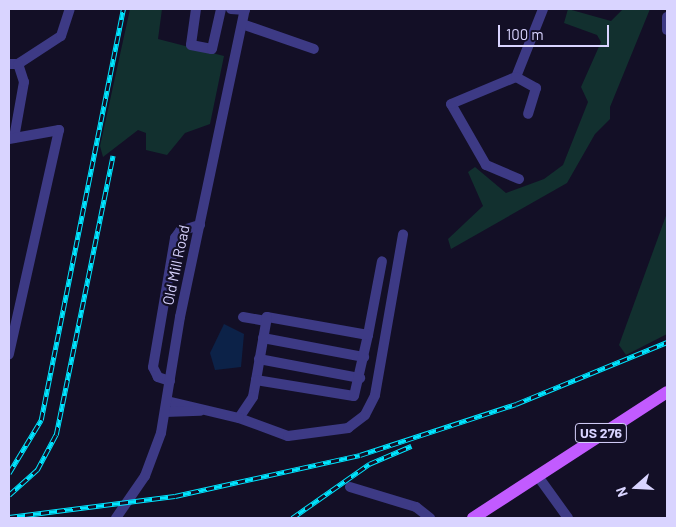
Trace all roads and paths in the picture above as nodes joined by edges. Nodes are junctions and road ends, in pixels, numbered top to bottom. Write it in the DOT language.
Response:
graph roads {
  1 [pos="70,9"];
  2 [pos="196,9"];
  3 [pos="221,9"];
  4 [pos="231,9"];
  5 [pos="245,9"];
  6 [pos="542,9"];
  7 [pos="667,17"];
  8 [pos="242,24"];
  9 [pos="667,30"];
  10 [pos="314,49"];
  11 [pos="13,64"];
  12 [pos="516,77"];
  13 [pos="528,114"];
  14 [pos="11,139"];
  15 [pos="519,179"];
  16 [pos="200,225"];
  17 [pos="403,234"];
  18 [pos="382,261"];
  19 [pos="243,317"];
  20 [pos="266,321"];
  21 [pos="368,335"];
  22 [pos="263,338"];
  23 [pos="9,354"];
  24 [pos="364,357"];
  25 [pos="259,359"];
  26 [pos="360,378"];
  27 [pos="256,380"];
  28 [pos="170,381"];
  29 [pos="667,392"];
  30 [pos="167,401"];
  31 [pos="200,411"];
  32 [pos="165,412"];
  33 [pos="239,418"];
  34 [pos="537,475"];
  35 [pos="350,487"];
  36 [pos="116,518"];
  37 [pos="430,518"];
  38 [pos="473,518"];
  39 [pos="568,518"];
  1 -- 11 [label="street"];
  2 -- 3 [label="street"];
  4 -- 5 [label="street"];
  5 -- 8 [label="street, Old Mill Road"];
  6 -- 12 [label="street"];
  7 -- 9 [label="street"];
  8 -- 10 [label="street"];
  8 -- 16 [label="street, Old Mill Road"];
  11 -- 14 [label="street"];
  12 -- 13 [label="street"];
  12 -- 15 [label="street"];
  14 -- 23 [label="street"];
  16 -- 28 [label="street, Old Mill Road"];
  16 -- 28 [label="street"];
  17 -- 33 [label="street"];
  18 -- 21 [label="street"];
  19 -- 20 [label="street"];
  20 -- 21 [label="street"];
  20 -- 22 [label="street"];
  21 -- 24 [label="street"];
  22 -- 24 [label="street"];
  22 -- 25 [label="street"];
  24 -- 26 [label="street"];
  25 -- 26 [label="street"];
  25 -- 27 [label="street"];
  26 -- 27 [label="street"];
  27 -- 33 [label="street"];
  28 -- 30 [label="street, Old Mill Road"];
  29 -- 34 [label="main road, US 276"];
  30 -- 31 [label="street"];
  30 -- 32 [label="street, Old Mill Road"];
  31 -- 32 [label="street"];
  31 -- 33 [label="street"];
  32 -- 36 [label="street, Old Mill Road"];
  34 -- 38 [label="main road, US 276"];
  34 -- 39 [label="street"];
  35 -- 37 [label="street"];
}
